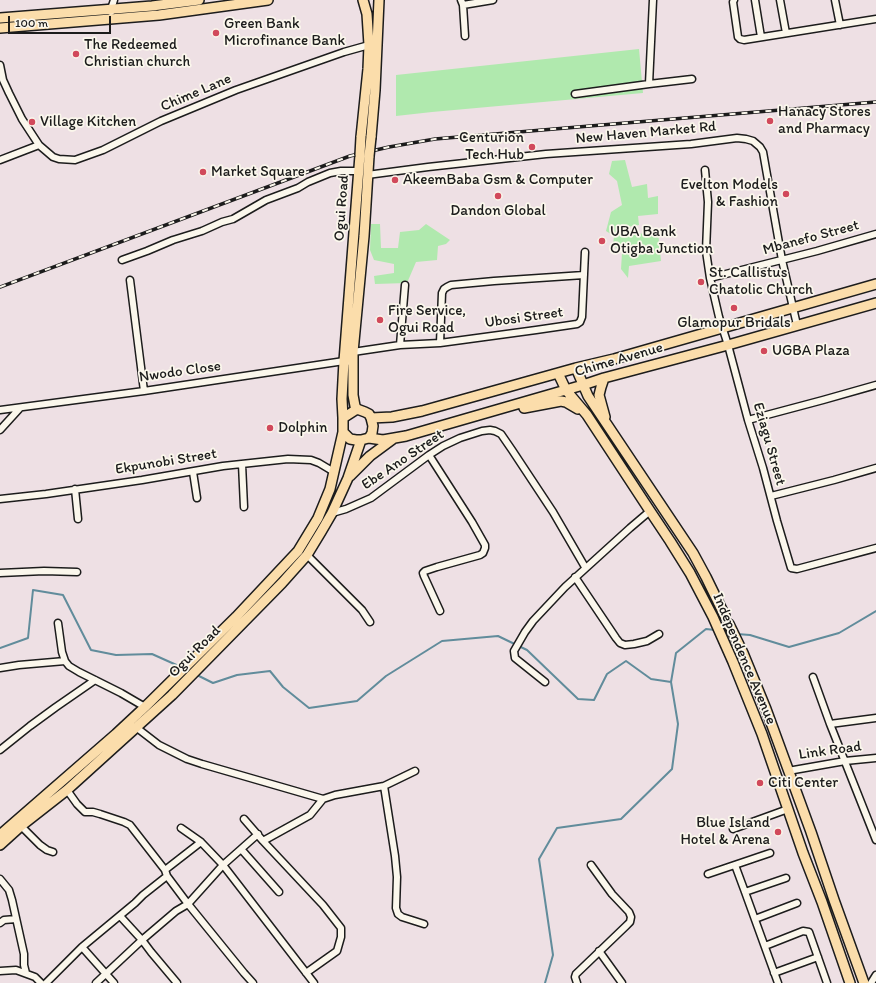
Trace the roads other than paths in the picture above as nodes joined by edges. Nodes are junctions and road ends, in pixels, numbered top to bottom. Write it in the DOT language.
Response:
graph roads {
  1 [pos="144,0"];
  2 [pos="199,0"];
  3 [pos="268,0"];
  4 [pos="363,0"];
  5 [pos="379,0"];
  6 [pos="493,0"];
  7 [pos="653,0"];
  8 [pos="734,0"];
  9 [pos="754,0"];
  10 [pos="780,0"];
  11 [pos="835,0"];
  12 [pos="252,1"];
  13 [pos="462,3"];
  14 [pos="113,4"];
  15 [pos="152,6"];
  16 [pos="153,16"];
  17 [pos="0,18"];
  18 [pos="876,19"];
  19 [pos="111,20"];
  20 [pos="840,25"];
  21 [pos="0,28"];
  22 [pos="786,33"];
  23 [pos="465,36"];
  24 [pos="761,38"];
  25 [pos="369,45"];
  26 [pos="0,65"];
  27 [pos="692,79"];
  28 [pos="649,84"];
  29 [pos="575,94"];
  30 [pos="366,137"];
  31 [pos="39,146"];
  32 [pos="0,160"];
  33 [pos="706,170"];
  34 [pos="363,173"];
  35 [pos="876,234"];
  36 [pos="359,236"];
  37 [pos="585,252"];
  38 [pos="122,260"];
  39 [pos="782,260"];
  40 [pos="584,275"];
  41 [pos="710,278"];
  42 [pos="130,280"];
  43 [pos="876,284"];
  44 [pos="405,285"];
  45 [pos="876,302"];
  46 [pos="793,308"];
  47 [pos="797,325"];
  48 [pos="723,328"];
  49 [pos="440,343"];
  50 [pos="400,345"];
  51 [pos="728,345"];
  52 [pos="353,352"];
  53 [pos="348,362"];
  54 [pos="576,368"];
  55 [pos="558,373"];
  56 [pos="604,378"];
  57 [pos="583,385"];
  58 [pos="876,385"];
  59 [pos="566,390"];
  60 [pos="144,391"];
  61 [pos="20,408"];
  62 [pos="357,409"];
  63 [pos="0,410"];
  64 [pos="496,410"];
  65 [pos="588,414"];
  66 [pos="343,418"];
  67 [pos="372,418"];
  68 [pos="748,420"];
  69 [pos="607,424"];
  70 [pos="0,430"];
  71 [pos="343,432"];
  72 [pos="365,439"];
  73 [pos="393,439"];
  74 [pos="429,455"];
  75 [pos="242,464"];
  76 [pos="876,468"];
  77 [pos="193,472"];
  78 [pos="334,472"];
  79 [pos="348,478"];
  80 [pos="75,489"];
  81 [pos="771,496"];
  82 [pos="197,498"];
  83 [pos="0,499"];
  84 [pos="244,507"];
  85 [pos="650,512"];
  86 [pos="332,513"];
  87 [pos="78,519"];
  88 [pos="876,548"];
  89 [pos="307,555"];
  90 [pos="585,567"];
  91 [pos="77,572"];
  92 [pos="0,573"];
  93 [pos="575,577"];
  94 [pos="440,611"];
  95 [pos="370,622"];
  96 [pos="58,623"];
  97 [pos="659,634"];
  98 [pos="65,661"];
  99 [pos="0,668"];
  100 [pos="813,677"];
  101 [pos="95,680"];
  102 [pos="546,682"];
  103 [pos="145,707"];
  104 [pos="876,718"];
  105 [pos="830,724"];
  106 [pos="137,728"];
  107 [pos="0,750"];
  108 [pos="876,758"];
  109 [pos="845,761"];
  110 [pos="415,771"];
  111 [pos="788,771"];
  112 [pos="384,786"];
  113 [pos="67,790"];
  114 [pos="323,799"];
  115 [pos="788,809"];
  116 [pos="244,819"];
  117 [pos="21,826"];
  118 [pos="181,828"];
  119 [pos="734,829"];
  120 [pos="258,834"];
  121 [pos="0,835"];
  122 [pos="875,836"];
  123 [pos="263,841"];
  124 [pos="201,842"];
  125 [pos="0,845"];
  126 [pos="241,849"];
  127 [pos="53,852"];
  128 [pos="770,853"];
  129 [pos="223,865"];
  130 [pos="591,865"];
  131 [pos="735,866"];
  132 [pos="166,873"];
  133 [pos="708,874"];
  134 [pos="786,878"];
  135 [pos="0,879"];
  136 [pos="280,892"];
  137 [pos="745,892"];
  138 [pos="797,903"];
  139 [pos="188,904"];
  140 [pos="120,916"];
  141 [pos="16,919"];
  142 [pos="755,919"];
  143 [pos="0,923"];
  144 [pos="424,924"];
  145 [pos="142,940"];
  146 [pos="765,946"];
  147 [pos="82,947"];
  148 [pos="600,950"];
  149 [pos="818,958"];
  150 [pos="0,971"];
  151 [pos="26,973"];
  152 [pos="306,973"];
  153 [pos="774,973"];
  154 [pos="105,974"];
  155 [pos="876,975"];
  156 [pos="42,983"];
  157 [pos="46,983"];
  158 [pos="96,983"];
  159 [pos="114,983"];
  160 [pos="177,983"];
  161 [pos="253,983"];
  162 [pos="314,983"];
  163 [pos="577,983"];
  164 [pos="622,983"];
  165 [pos="778,983"];
  166 [pos="827,983"];
  167 [pos="850,983"];
  168 [pos="864,983"];
  169 [pos="871,983"];
  1 -- 15 [label="street"];
  2 -- 15 [label="main road"];
  3 -- 12 [label="main road"];
  4 -- 25 [label="main road, Ogui Road"];
  5 -- 30 [label="main road, Ogui Road"];
  6 -- 13 [label="street"];
  7 -- 28 [label="street"];
  8 -- 24 [label="street"];
  9 -- 24 [label="street"];
  10 -- 22 [label="street"];
  11 -- 20 [label="street"];
  12 -- 16 [label="main road"];
  13 -- 23 [label="street"];
  14 -- 15 [label="main road"];
  14 -- 17 [label="main road"];
  14 -- 19 [label="street"];
  15 -- 16 [label="street"];
  16 -- 19 [label="main road"];
  18 -- 20 [label="street"];
  19 -- 21 [label="main road"];
  20 -- 22 [label="street"];
  22 -- 24 [label="street"];
  25 -- 30 [label="main road, Ogui Road"];
  25 -- 31 [label="street, Chime Lane"];
  26 -- 31 [label="street, Chime Lane"];
  27 -- 28 [label="street"];
  28 -- 29 [label="street"];
  30 -- 34 [label="main road, Ogui Road, bridge"];
  31 -- 32 [label="street"];
  33 -- 41 [label="street"];
  34 -- 36 [label="main road, Ogui Road"];
  34 -- 38 [label="street, New Haven Market Rd"];
  34 -- 39 [label="street, New Haven Market Rd"];
  35 -- 39 [label="street, Mbanefo Street"];
  36 -- 52 [label="main road, Ogui Road"];
  36 -- 53 [label="main road, Ogui Road"];
  37 -- 40 [label="street, Ubosi Street"];
  39 -- 41 [label="street, Mbanefo Street"];
  39 -- 46 [label="street, New Haven Market Rd"];
  40 -- 49 [label="street, Ubosi Street"];
  40 -- 49 [label="street"];
  41 -- 48 [label="street"];
  42 -- 60 [label="street"];
  43 -- 46 [label="main road, Chime Avenue"];
  44 -- 50 [label="street"];
  45 -- 47 [label="main road, Chime Avenue"];
  46 -- 47 [label="street, New Haven Market Rd"];
  46 -- 48 [label="main road, Chime Avenue"];
  47 -- 51 [label="main road, Chime Avenue"];
  48 -- 51 [label="street, Eziagu Street"];
  48 -- 54 [label="main road, Chime Avenue"];
  49 -- 50 [label="street, Ubosi Street"];
  50 -- 52 [label="street, Ubosi Street"];
  51 -- 56 [label="main road, Chime Avenue"];
  51 -- 68 [label="street, Eziagu Street"];
  52 -- 53 [label="main road, Ogui Road"];
  53 -- 60 [label="street, Nwodo Close"];
  53 -- 62 [label="main road, Ogui Road"];
  53 -- 66 [label="main road, Ogui Road"];
  54 -- 55 [label="main road, Chime Avenue"];
  54 -- 57 [label="main road, Independence Avenue"];
  55 -- 59 [label="main road, Independence Avenue"];
  55 -- 67 [label="main road, Chime Avenue"];
  56 -- 57 [label="main road, Chime Avenue"];
  56 -- 69 [label="main road"];
  57 -- 59 [label="main road, Chime Avenue"];
  57 -- 69 [label="main road, Independence Avenue"];
  58 -- 68 [label="street"];
  59 -- 64 [label="main road, Chime Avenue"];
  59 -- 65 [label="main road, Independence Avenue"];
  60 -- 61 [label="street, Nwodo Close"];
  61 -- 63 [label="street, Nwodo Close"];
  61 -- 70 [label="street"];
  62 -- 66 [label="main road"];
  62 -- 67 [label="main road"];
  64 -- 65 [label="main road"];
  64 -- 73 [label="main road, Chime Avenue"];
  65 -- 85 [label="main road, Independence Avenue"];
  66 -- 71 [label="main road"];
  67 -- 72 [label="main road"];
  68 -- 81 [label="street, Eziagu Street"];
  69 -- 111 [label="main road, Independence Avenue"];
  71 -- 72 [label="main road"];
  71 -- 78 [label="main road, Ogui Road"];
  72 -- 73 [label="main road, Chime Avenue"];
  72 -- 79 [label="main road, Ogui Road"];
  73 -- 79 [label="main road"];
  74 -- 86 [label="street, Ebe Ano Street"];
  74 -- 90 [label="street, Ebe Ano Street"];
  74 -- 94 [label="street"];
  75 -- 77 [label="street, Ekpunobi Street"];
  75 -- 78 [label="street, Ekpunobi Street"];
  75 -- 84 [label="street"];
  76 -- 81 [label="street"];
  77 -- 80 [label="street, Ekpunobi Street"];
  77 -- 82 [label="street"];
  78 -- 103 [label="main road, Ogui Road"];
  79 -- 86 [label="main road, Ogui Road"];
  80 -- 83 [label="street, Ekpunobi Street"];
  80 -- 87 [label="street"];
  81 -- 88 [label="street, Eziagu Street"];
  85 -- 90 [label="street"];
  85 -- 115 [label="main road, Independence Avenue"];
  86 -- 89 [label="main road, Ogui Road"];
  89 -- 95 [label="street"];
  89 -- 106 [label="main road, Ogui Road"];
  90 -- 93 [label="street"];
  91 -- 92 [label="street"];
  93 -- 97 [label="street"];
  93 -- 102 [label="street"];
  96 -- 98 [label="street"];
  98 -- 99 [label="street"];
  98 -- 101 [label="street"];
  100 -- 105 [label="street"];
  101 -- 103 [label="street"];
  101 -- 107 [label="street"];
  103 -- 121 [label="main road, Ogui Road"];
  104 -- 105 [label="street"];
  105 -- 109 [label="street"];
  106 -- 113 [label="main road, Ogui Road"];
  106 -- 114 [label="street"];
  108 -- 109 [label="street, Link Road"];
  109 -- 111 [label="street, Link Road"];
  109 -- 122 [label="street"];
  110 -- 112 [label="street"];
  111 -- 168 [label="main road, Independence Avenue"];
  112 -- 114 [label="street"];
  112 -- 144 [label="street"];
  113 -- 117 [label="main road, Ogui Road"];
  113 -- 132 [label="street"];
  114 -- 123 [label="street"];
  115 -- 119 [label="street"];
  115 -- 167 [label="main road, Independence Avenue"];
  116 -- 120 [label="street"];
  117 -- 125 [label="main road, Ogui Road"];
  117 -- 127 [label="street"];
  118 -- 124 [label="street"];
  120 -- 123 [label="street"];
  120 -- 126 [label="street"];
  123 -- 152 [label="street"];
  124 -- 129 [label="street"];
  124 -- 132 [label="street"];
  126 -- 129 [label="street"];
  126 -- 136 [label="street"];
  128 -- 131 [label="street"];
  129 -- 139 [label="street"];
  129 -- 152 [label="street"];
  130 -- 148 [label="street"];
  131 -- 133 [label="street"];
  131 -- 137 [label="street"];
  132 -- 139 [label="street"];
  132 -- 140 [label="street"];
  134 -- 137 [label="street"];
  135 -- 141 [label="street"];
  137 -- 142 [label="street"];
  138 -- 142 [label="street"];
  139 -- 145 [label="street"];
  139 -- 161 [label="street"];
  140 -- 145 [label="street"];
  140 -- 147 [label="street"];
  141 -- 143 [label="street"];
  141 -- 151 [label="street"];
  142 -- 146 [label="street"];
  145 -- 154 [label="street"];
  145 -- 160 [label="street"];
  146 -- 149 [label="street"];
  146 -- 153 [label="street"];
  147 -- 154 [label="street"];
  147 -- 157 [label="street"];
  148 -- 163 [label="street"];
  148 -- 164 [label="street"];
  149 -- 153 [label="street"];
  149 -- 166 [label="street"];
  150 -- 151 [label="street"];
  151 -- 156 [label="street"];
  152 -- 162 [label="street"];
  153 -- 165 [label="street"];
  154 -- 158 [label="street"];
  154 -- 159 [label="street"];
  155 -- 169 [label="street"];
}
